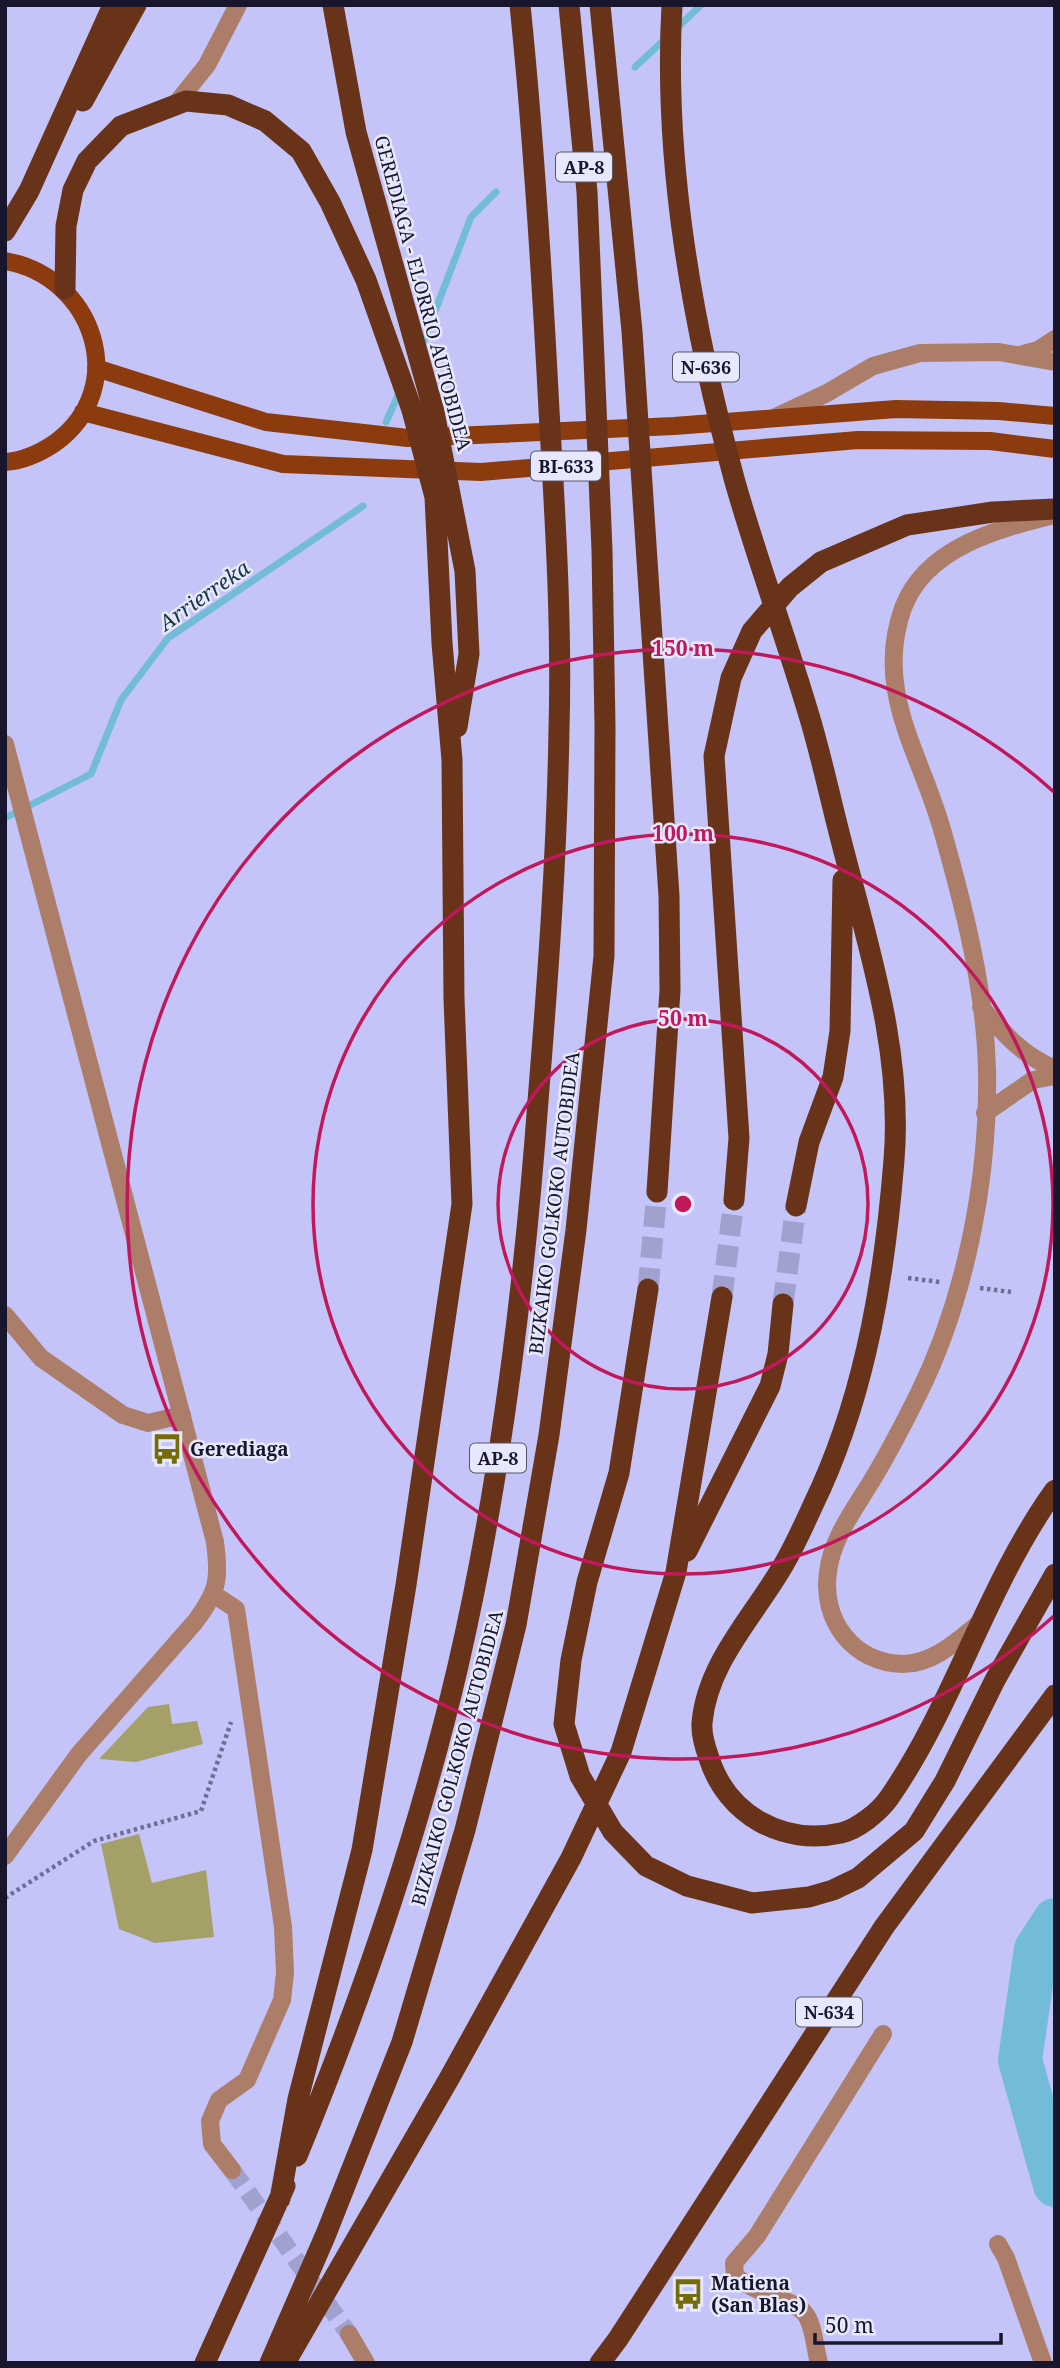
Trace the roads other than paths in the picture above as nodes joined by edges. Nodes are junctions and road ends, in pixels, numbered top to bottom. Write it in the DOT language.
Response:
graph roads {
  1 [pos="113,5"];
  2 [pos="136,5"];
  3 [pos="239,5"];
  4 [pos="333,5"];
  5 [pos="520,5"];
  6 [pos="569,5"];
  7 [pos="600,5"];
  8 [pos="671,5"];
  9 [pos="175,105"];
  10 [pos="54,138"];
  11 [pos="5,231"];
  12 [pos="5,261"];
  13 [pos="65,289"];
  14 [pos="1055,340"];
  15 [pos="1019,356"];
  16 [pos="1055,362"];
  17 [pos="96,368"];
  18 [pos="83,412"];
  19 [pos="1055,416"];
  20 [pos="774,418"];
  21 [pos="1055,449"];
  22 [pos="5,462"];
  23 [pos="1055,509"];
  24 [pos="1055,515"];
  25 [pos="5,744"];
  26 [pos="452,760"];
  27 [pos="835,815"];
  28 [pos="981,1007"];
  29 [pos="1055,1069"];
  30 [pos="1055,1076"];
  31 [pos="985,1113"];
  32 [pos="657,1192"];
  33 [pos="734,1200"];
  34 [pos="796,1206"];
  35 [pos="648,1289"];
  36 [pos="722,1297"];
  37 [pos="783,1304"];
  38 [pos="5,1315"];
  39 [pos="182,1415"];
  40 [pos="1055,1490"];
  41 [pos="676,1572"];
  42 [pos="1055,1574"];
  43 [pos="213,1594"];
  44 [pos="977,1625"];
  45 [pos="1055,1695"];
  46 [pos="5,1856"];
  47 [pos="883,2034"];
  48 [pos="232,2171"];
  49 [pos="280,2199"];
  50 [pos="998,2244"];
  51 [pos="349,2334"];
  52 [pos="618,2339"];
  53 [pos="205,2363"];
  54 [pos="270,2363"];
  55 [pos="285,2363"];
  56 [pos="366,2363"];
  57 [pos="600,2363"];
  58 [pos="613,2363"];
  59 [pos="819,2363"];
  60 [pos="1042,2363"];
  1 -- 10 [label="highway"];
  2 -- 10 [label="highway"];
  3 -- 9 [label="street"];
  4 -- 26 [label="highway, GEREDIAGA - ELORRIO AUTOBIDEA"];
  5 -- 49 [label="highway, BIZKAIKO GOLKOKO AUTOBIDEA / AP-8"];
  6 -- 54 [label="highway, BIZKAIKO GOLKOKO AUTOBIDEA / AP-8"];
  7 -- 32 [label="highway"];
  8 -- 27 [label="highway, N-636"];
  9 -- 13 [label="highway"];
  9 -- 26 [label="highway"];
  10 -- 11 [label="highway"];
  12 -- 13 [label="main road"];
  13 -- 17 [label="main road"];
  14 -- 15 [label="street"];
  15 -- 16 [label="street"];
  15 -- 20 [label="street"];
  17 -- 18 [label="main road"];
  17 -- 20 [label="main road, BI-633"];
  18 -- 21 [label="main road, BI-633"];
  18 -- 22 [label="main road"];
  19 -- 20 [label="main road, BI-633"];
  23 -- 33 [label="highway"];
  24 -- 28 [label="street"];
  25 -- 39 [label="street"];
  26 -- 49 [label="highway"];
  27 -- 34 [label="highway"];
  27 -- 44 [label="highway"];
  28 -- 29 [label="street"];
  28 -- 31 [label="street"];
  30 -- 31 [label="street"];
  31 -- 44 [label="street"];
  35 -- 42 [label="highway"];
  36 -- 41 [label="highway"];
  37 -- 41 [label="highway"];
  38 -- 39 [label="street"];
  39 -- 43 [label="street"];
  40 -- 44 [label="highway"];
  41 -- 55 [label="highway"];
  43 -- 46 [label="street"];
  43 -- 48 [label="street"];
  45 -- 52 [label="highway, N-634"];
  47 -- 59 [label="street"];
  49 -- 53 [label="highway, BIZKAIKO GOLKOKO AUTOBIDEA / AP-8"];
  50 -- 60 [label="street"];
  51 -- 56 [label="street"];
  52 -- 57 [label="highway, N-634"];
  52 -- 58 [label="highway, N-634"];
}
